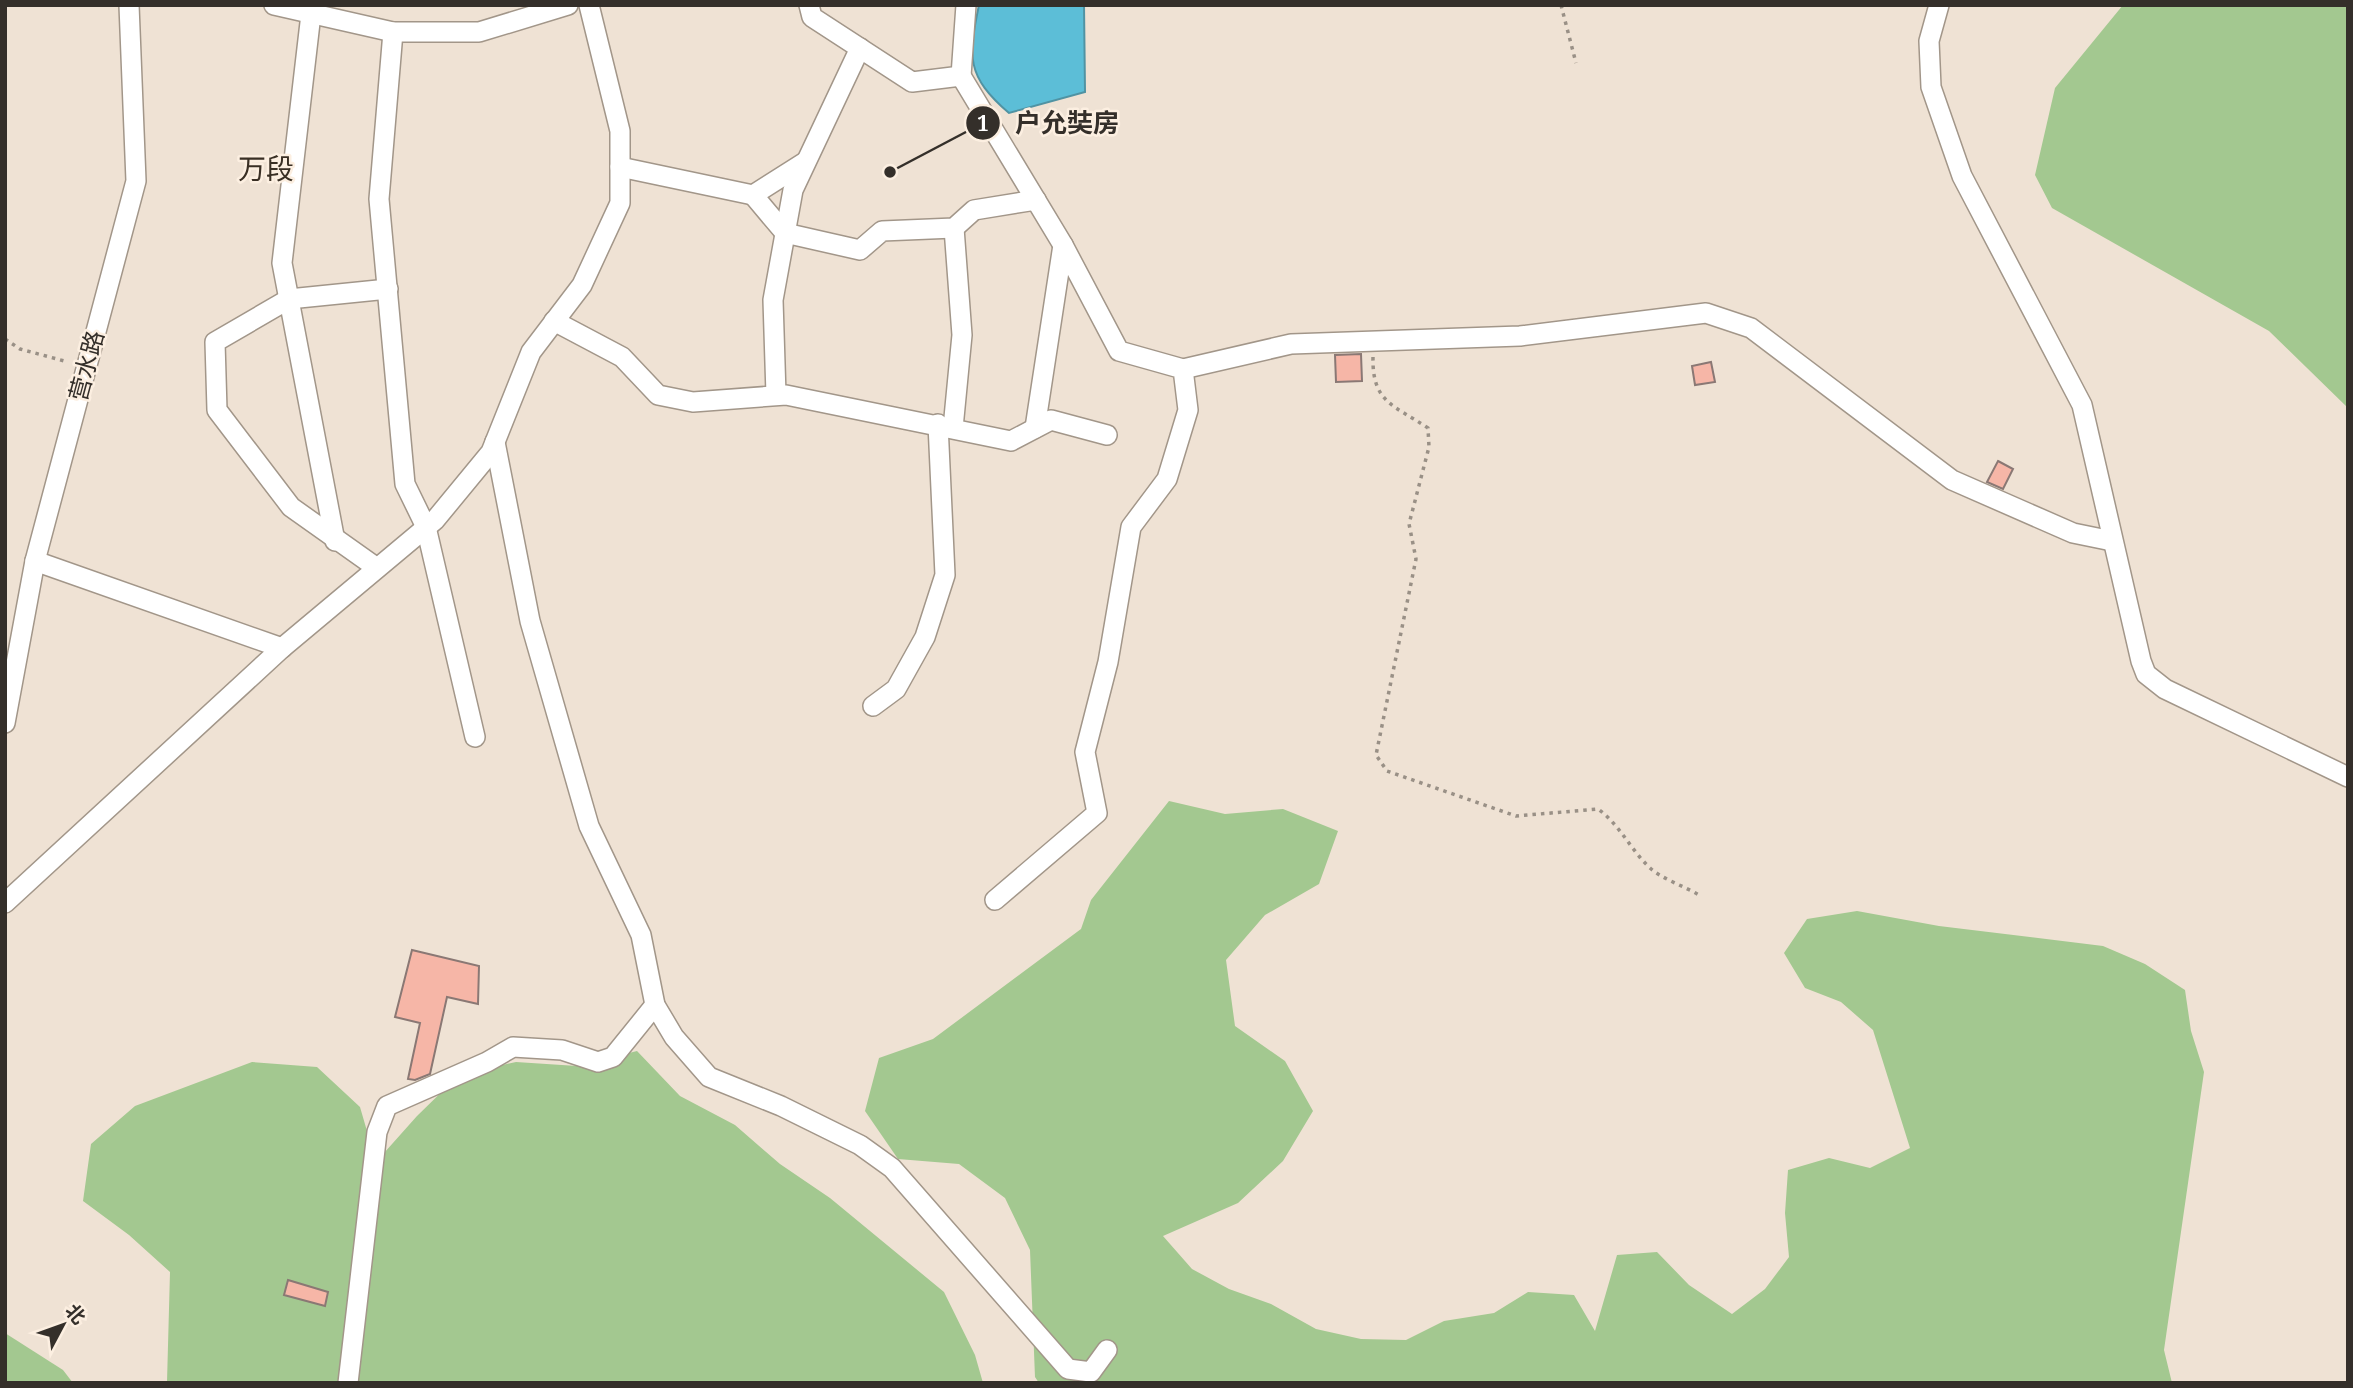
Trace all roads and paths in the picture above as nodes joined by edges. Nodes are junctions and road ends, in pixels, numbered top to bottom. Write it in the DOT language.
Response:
graph roads {
  1 [pos="128,5"];
  2 [pos="274,5"];
  3 [pos="568,5"];
  4 [pos="589,5"];
  5 [pos="809,5"];
  6 [pos="966,5"];
  7 [pos="1561,5"];
  8 [pos="1939,5"];
  9 [pos="311,13"];
  10 [pos="393,32"];
  11 [pos="859,48"];
  12 [pos="1576,63"];
  13 [pos="961,76"];
  14 [pos="806,162"];
  15 [pos="620,167"];
  16 [pos="753,195"];
  17 [pos="1037,200"];
  18 [pos="954,228"];
  19 [pos="785,233"];
  20 [pos="1063,245"];
  21 [pos="388,289"];
  22 [pos="289,299"];
  23 [pos="554,321"];
  24 [pos="5,339"];
  25 [pos="1374,341"];
  26 [pos="87,367"];
  27 [pos="1183,369"];
  28 [pos="776,395"];
  29 [pos="946,426"];
  30 [pos="1035,428"];
  31 [pos="1107,435"];
  32 [pos="495,442"];
  33 [pos="426,527"];
  34 [pos="335,541"];
  35 [pos="2112,541"];
  36 [pos="35,561"];
  37 [pos="377,569"];
  38 [pos="282,649"];
  39 [pos="873,706"];
  40 [pos="5,723"];
  41 [pos="475,737"];
  42 [pos="2348,777"];
  43 [pos="1699,895"];
  44 [pos="995,900"];
  45 [pos="5,903"];
  46 [pos="655,1005"];
  47 [pos="1107,1350"];
  48 [pos="348,1383"];
  1 -- 26 [label="street, 营水路"];
  2 -- 9 [label="street"];
  3 -- 10 [label="street"];
  4 -- 15 [label="street"];
  5 -- 11 [label="street"];
  6 -- 13 [label="street"];
  7 -- 12 [label="path"];
  8 -- 35 [label="street"];
  9 -- 10 [label="street"];
  9 -- 22 [label="street"];
  10 -- 21 [label="street"];
  11 -- 13 [label="street"];
  11 -- 14 [label="street"];
  13 -- 17 [label="street"];
  14 -- 16 [label="street"];
  14 -- 19 [label="street"];
  15 -- 16 [label="street"];
  15 -- 23 [label="street"];
  16 -- 19 [label="street"];
  17 -- 18 [label="street"];
  17 -- 20 [label="street"];
  18 -- 19 [label="street"];
  18 -- 29 [label="street"];
  19 -- 28 [label="street"];
  20 -- 27 [label="street"];
  20 -- 30 [label="street"];
  21 -- 22 [label="street"];
  21 -- 33 [label="street"];
  22 -- 34 [label="street"];
  22 -- 34 [label="street"];
  23 -- 28 [label="street"];
  23 -- 32 [label="street"];
  24 -- 26 [label="path"];
  25 -- 27 [label="street"];
  25 -- 35 [label="street"];
  25 -- 43 [label="path"];
  26 -- 36 [label="street, 营水路"];
  27 -- 44 [label="street"];
  28 -- 29 [label="street"];
  29 -- 30 [label="street"];
  29 -- 39 [label="street"];
  30 -- 31 [label="street"];
  32 -- 33 [label="street"];
  32 -- 46 [label="street"];
  33 -- 37 [label="street"];
  33 -- 41 [label="street"];
  34 -- 37 [label="street"];
  35 -- 42 [label="street"];
  36 -- 38 [label="street"];
  36 -- 40 [label="street, 营水路"];
  37 -- 38 [label="street"];
  38 -- 45 [label="street"];
  46 -- 47 [label="street"];
  46 -- 48 [label="street"];
}
